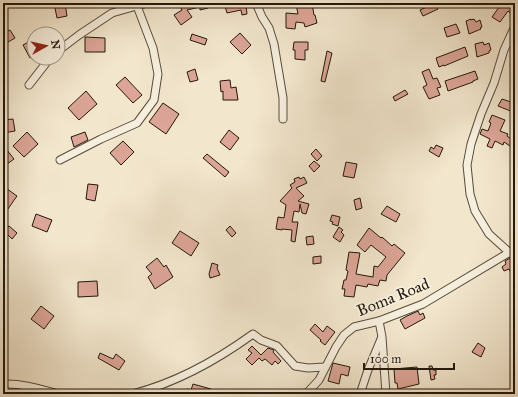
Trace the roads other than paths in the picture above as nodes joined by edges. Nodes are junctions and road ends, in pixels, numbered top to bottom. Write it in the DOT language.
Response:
graph roads {
  1 [pos="147,3"];
  2 [pos="256,3"];
  3 [pos="137,6"];
  4 [pos="515,26"];
  5 [pos="66,45"];
  6 [pos="43,66"];
  7 [pos="28,85"];
  8 [pos="283,119"];
  9 [pos="60,160"];
  10 [pos="512,251"];
  11 [pos="379,321"];
  12 [pos="382,337"];
  13 [pos="325,367"];
  14 [pos="3,384"];
  15 [pos="58,394"];
  16 [pos="132,394"];
  17 [pos="306,394"];
  18 [pos="360,394"];
  19 [pos="386,394"];
  1 -- 3 [label="street"];
  2 -- 8 [label="street"];
  3 -- 5 [label="street"];
  3 -- 9 [label="street"];
  4 -- 10 [label="street"];
  6 -- 7 [label="street"];
  10 -- 11 [label="street, Boma Road"];
  11 -- 12 [label="street"];
  11 -- 13 [label="street, Boma Road"];
  12 -- 18 [label="street"];
  12 -- 19 [label="street"];
  13 -- 16 [label="street"];
  13 -- 17 [label="street, Boma Road"];
  14 -- 15 [label="street"];
}
